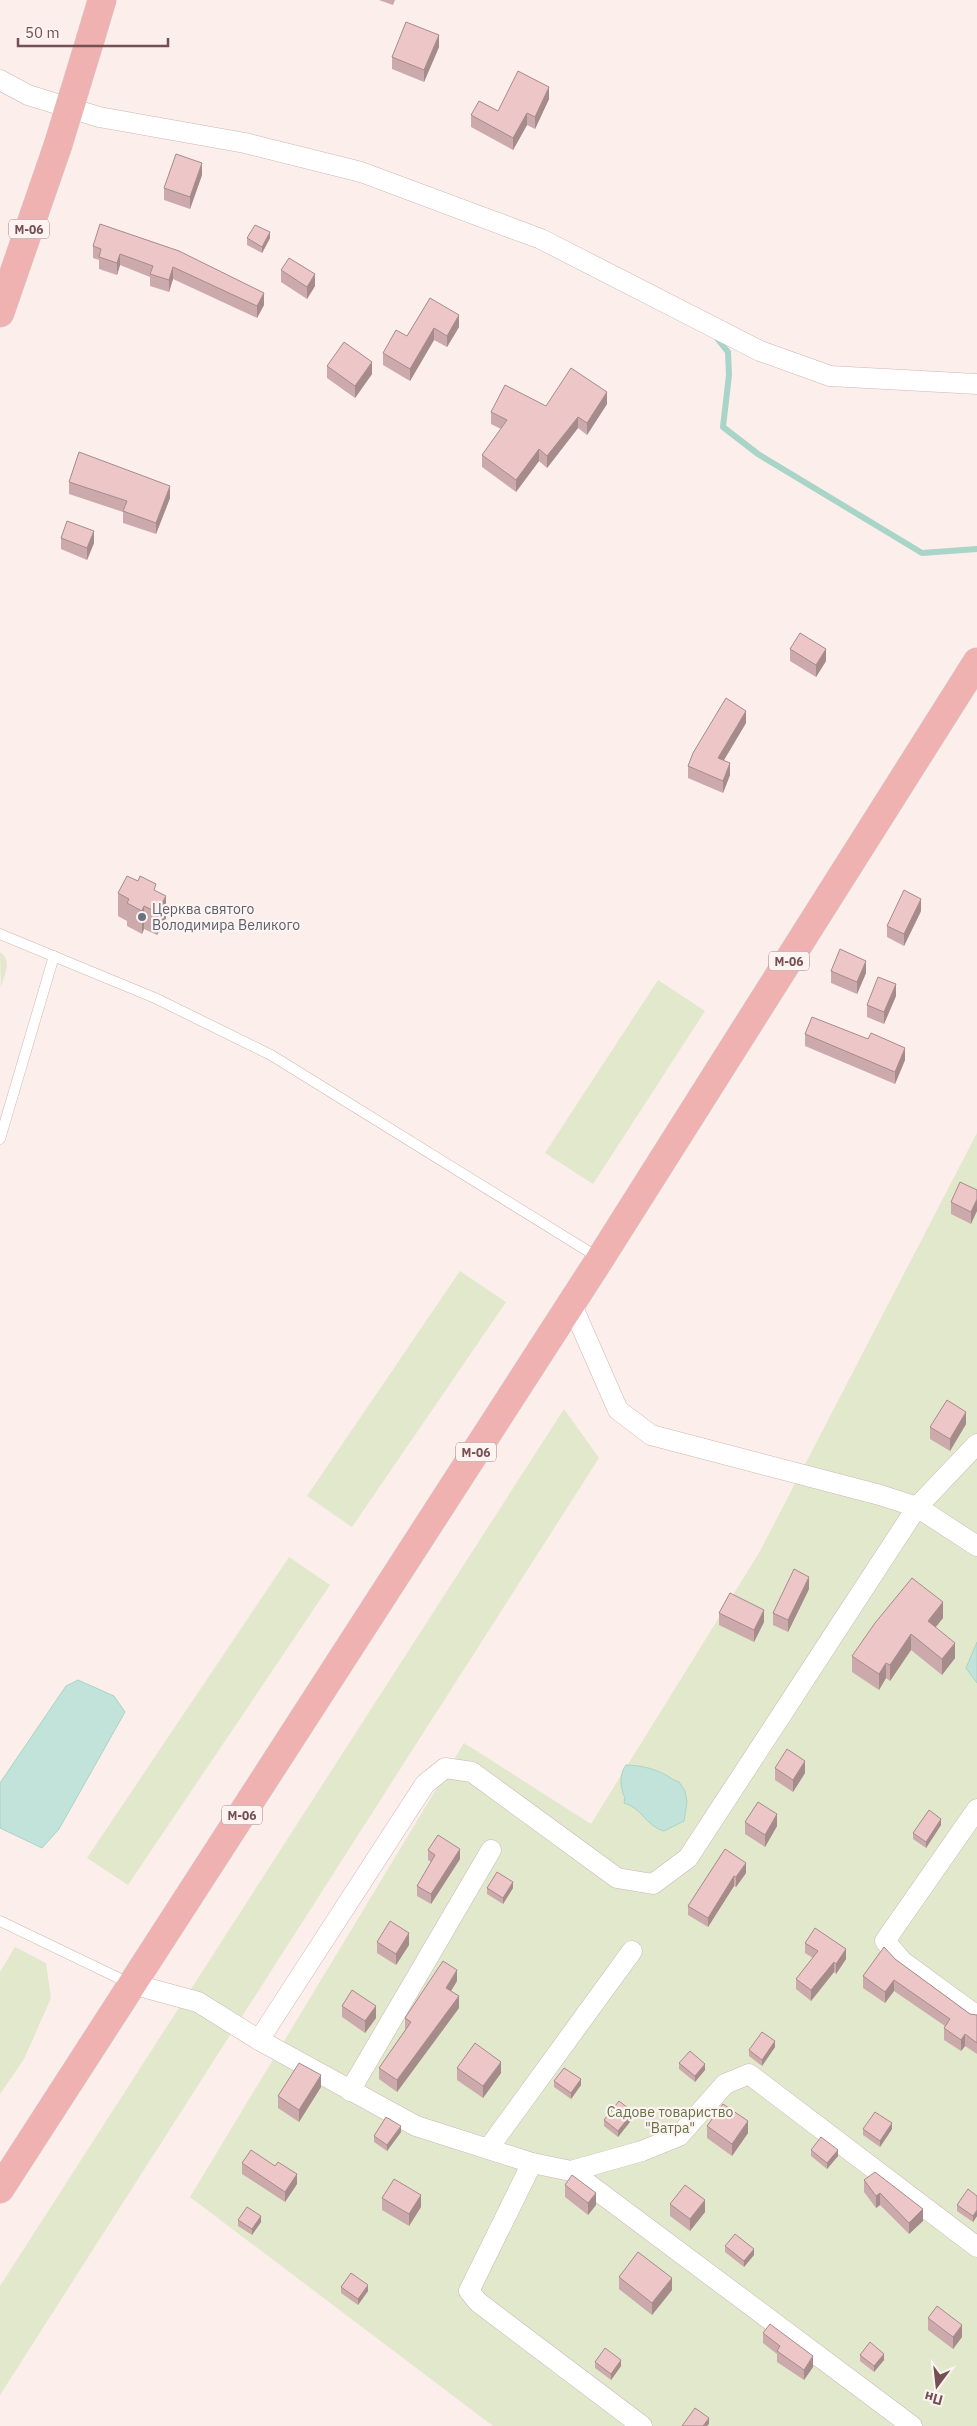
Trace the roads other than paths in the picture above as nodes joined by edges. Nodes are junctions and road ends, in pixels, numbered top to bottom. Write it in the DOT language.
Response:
graph roads {
  1 [pos="102,0"];
  2 [pos="0,80"];
  3 [pos="0,313"];
  4 [pos="977,384"];
  5 [pos="977,662"];
  6 [pos="0,934"];
  7 [pos="54,956"];
  8 [pos="0,1139"];
  9 [pos="600,1259"];
  10 [pos="571,1303"];
  11 [pos="977,1444"];
  12 [pos="917,1507"];
  13 [pos="977,1546"];
  14 [pos="977,1809"];
  15 [pos="491,1850"];
  16 [pos="0,1921"];
  17 [pos="632,1951"];
  18 [pos="132,1984"];
  19 [pos="977,2016"];
  20 [pos="259,2040"];
  21 [pos="350,2090"];
  22 [pos="488,2148"];
  23 [pos="532,2163"];
  24 [pos="571,2171"];
  25 [pos="0,2190"];
  26 [pos="977,2247"];
  27 [pos="642,2426"];
  28 [pos="912,2426"];
  1 -- 3 [label="highway, М-06, bridge"];
  2 -- 4 [label="street"];
  5 -- 9 [label="highway, М-06"];
  6 -- 7 [label="lane"];
  7 -- 8 [label="lane"];
  7 -- 9 [label="lane"];
  9 -- 10 [label="highway, М-06"];
  10 -- 12 [label="street"];
  10 -- 18 [label="highway, М-06"];
  11 -- 12 [label="street"];
  12 -- 13 [label="street"];
  12 -- 20 [label="street"];
  14 -- 19 [label="street"];
  15 -- 21 [label="street"];
  16 -- 18 [label="lane"];
  17 -- 22 [label="street"];
  18 -- 20 [label="street"];
  18 -- 25 [label="highway, М-06"];
  20 -- 21 [label="street"];
  21 -- 22 [label="street"];
  22 -- 23 [label="street"];
  23 -- 24 [label="street"];
  23 -- 27 [label="street"];
  24 -- 26 [label="street"];
  24 -- 28 [label="street"];
}
